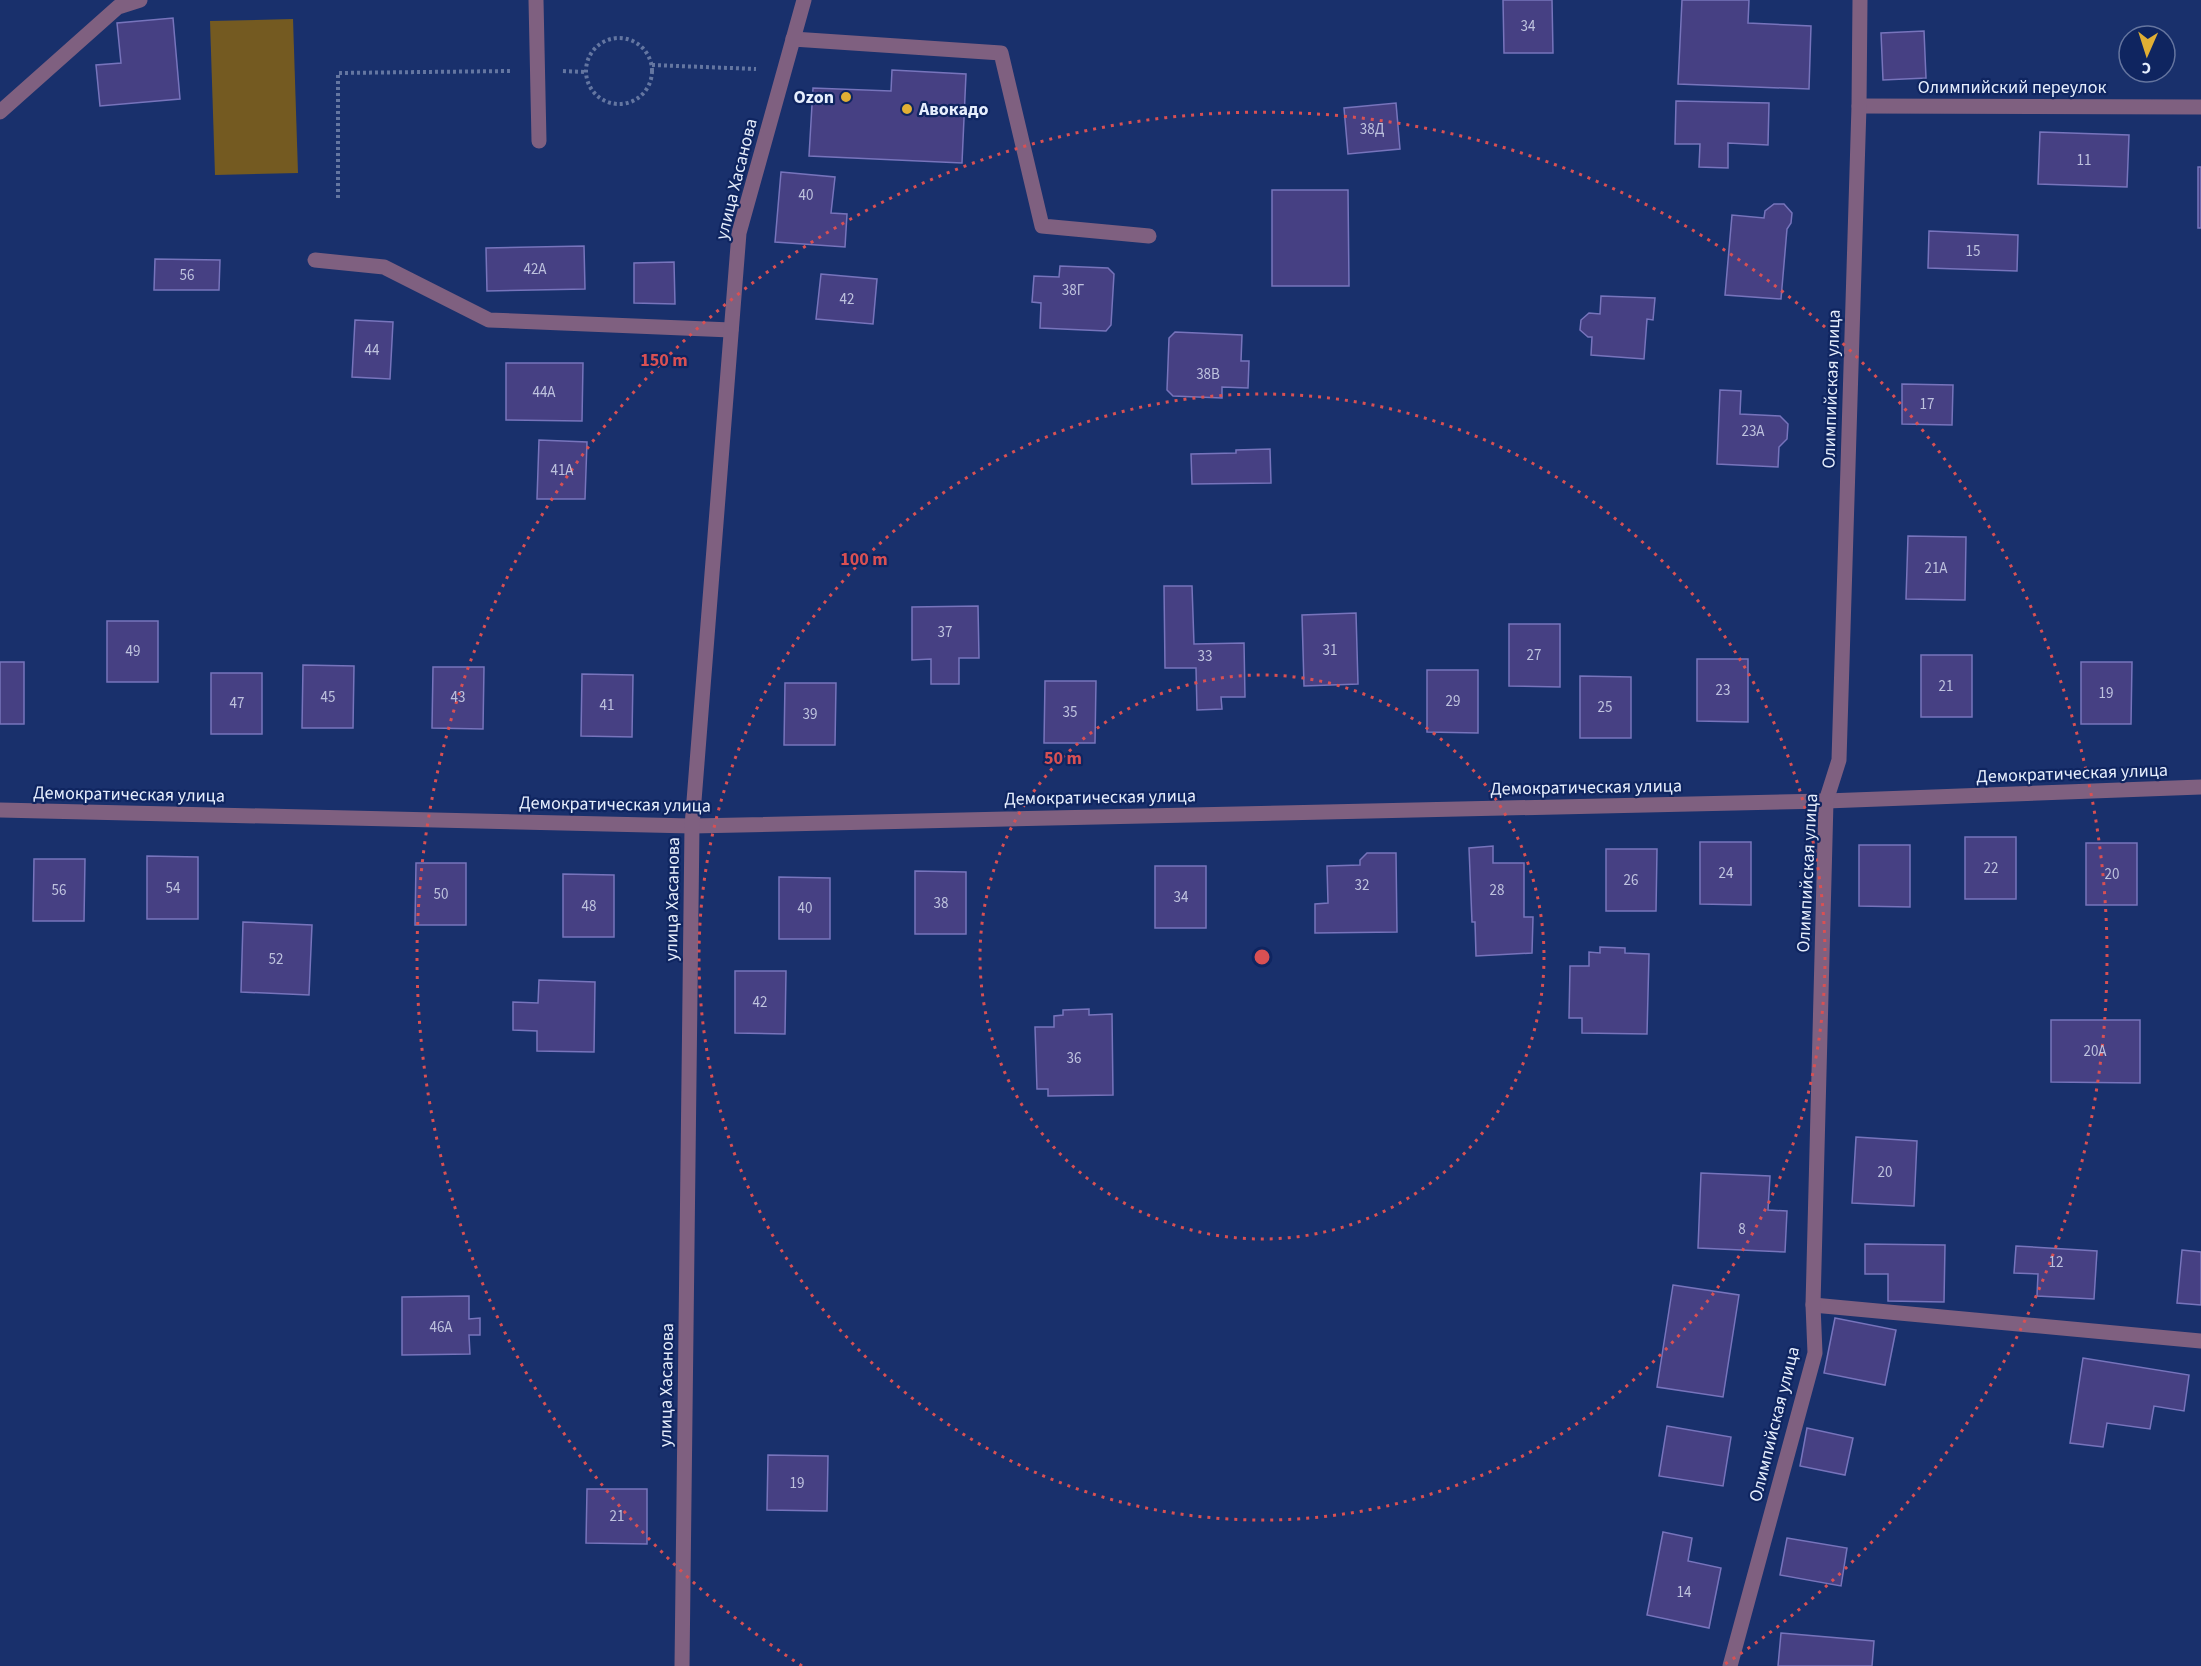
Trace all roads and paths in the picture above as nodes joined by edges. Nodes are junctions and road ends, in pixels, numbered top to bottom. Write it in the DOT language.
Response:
graph roads {
  1 [pos="140,0"];
  2 [pos="536,0"];
  3 [pos="804,0"];
  4 [pos="1860,0"];
  5 [pos="793,39"];
  6 [pos="652,65"];
  7 [pos="785,69"];
  8 [pos="538,71"];
  9 [pos="586,72"];
  10 [pos="1860,106"];
  11 [pos="2201,107"];
  12 [pos="0,112"];
  13 [pos="539,141"];
  14 [pos="338,198"];
  15 [pos="1149,236"];
  16 [pos="315,260"];
  17 [pos="731,330"];
  18 [pos="2201,787"];
  19 [pos="1826,801"];
  20 [pos="0,810"];
  21 [pos="692,826"];
  22 [pos="1813,1305"];
  23 [pos="2201,1341"];
  24 [pos="682,1666"];
  25 [pos="1730,1666"];
  1 -- 12 [label="street"];
  2 -- 8 [label="street"];
  3 -- 5 [label="street, улица Хасанова"];
  4 -- 10 [label="street, Олимпийская улица"];
  5 -- 7 [label="street, улица Хасанова"];
  5 -- 15 [label="street"];
  6 -- 7 [label="path"];
  6 -- 9 [label="path"];
  6 -- 9 [label="path"];
  7 -- 17 [label="street, улица Хасанова"];
  8 -- 9 [label="path"];
  8 -- 13 [label="street"];
  8 -- 14 [label="path"];
  10 -- 11 [label="street, Олимпийский переулок"];
  10 -- 19 [label="street, Олимпийская улица"];
  16 -- 17 [label="street"];
  17 -- 21 [label="street, улица Хасанова"];
  18 -- 19 [label="street, Демократическая улица"];
  19 -- 21 [label="street, Демократическая улица"];
  19 -- 22 [label="street, Олимпийская улица"];
  20 -- 21 [label="street, Демократическая улица"];
  21 -- 24 [label="street, улица Хасанова"];
  22 -- 23 [label="street"];
  22 -- 25 [label="street, Олимпийская улица"];
}
